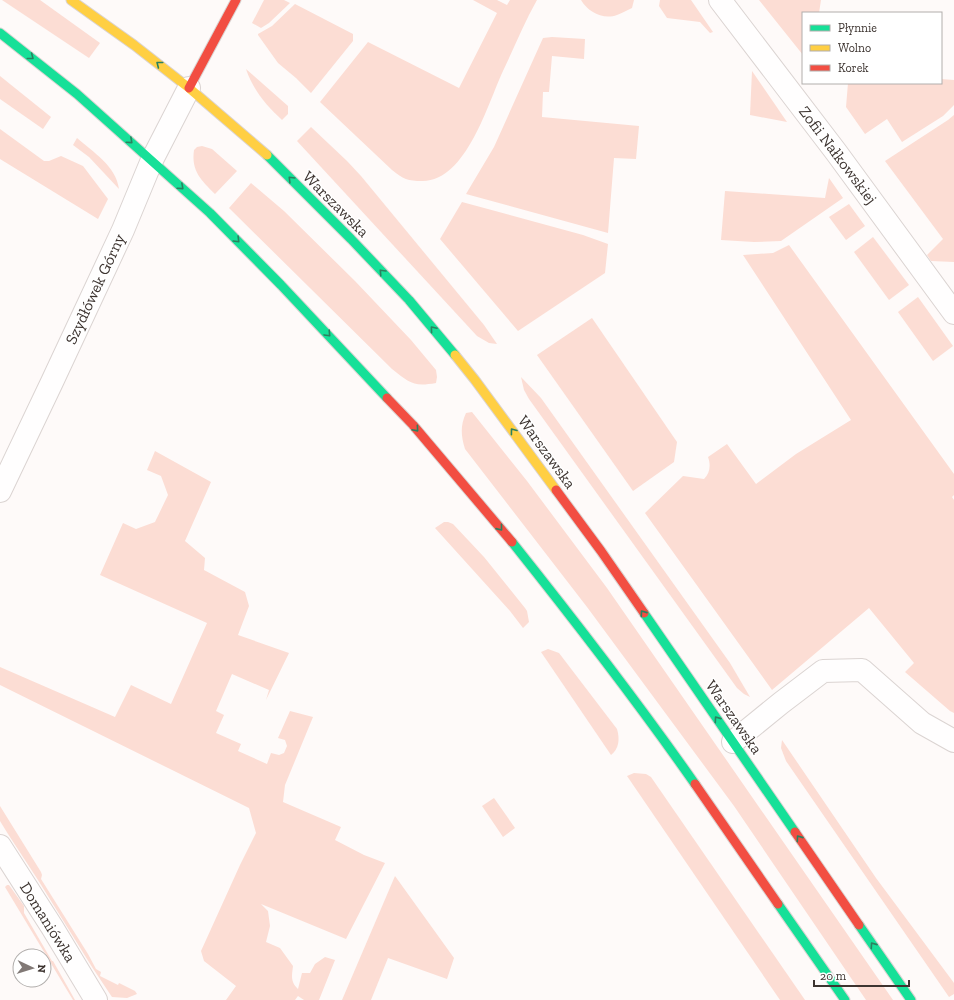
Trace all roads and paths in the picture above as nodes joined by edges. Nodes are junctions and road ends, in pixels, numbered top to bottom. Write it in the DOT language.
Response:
graph roads {
  1 [pos="71,0"];
  2 [pos="236,0"];
  3 [pos="720,0"];
  4 [pos="0,33"];
  5 [pos="189,88"];
  6 [pos="152,160"];
  7 [pos="954,313"];
  8 [pos="0,491"];
  9 [pos="954,741"];
  10 [pos="733,742"];
  11 [pos="0,846"];
  12 [pos="96,1000"];
  13 [pos="845,1000"];
  14 [pos="911,1000"];
  5 -- 1 [label="main road, Warszawska, one-way"];
  2 -- 5 [label="main road"];
  3 -- 7 [label="street, Zofii Nałkowskiej"];
  4 -- 6 [label="main road, one-way"];
  5 -- 6 [label="street, Szydłówek Górny"];
  10 -- 5 [label="main road, Warszawska, one-way"];
  6 -- 8 [label="street, Szydłówek Górny"];
  6 -- 13 [label="main road, one-way"];
  9 -- 10 [label="street"];
  14 -- 10 [label="main road, Warszawska, one-way"];
  11 -- 12 [label="street, Domaniówka"];
}
